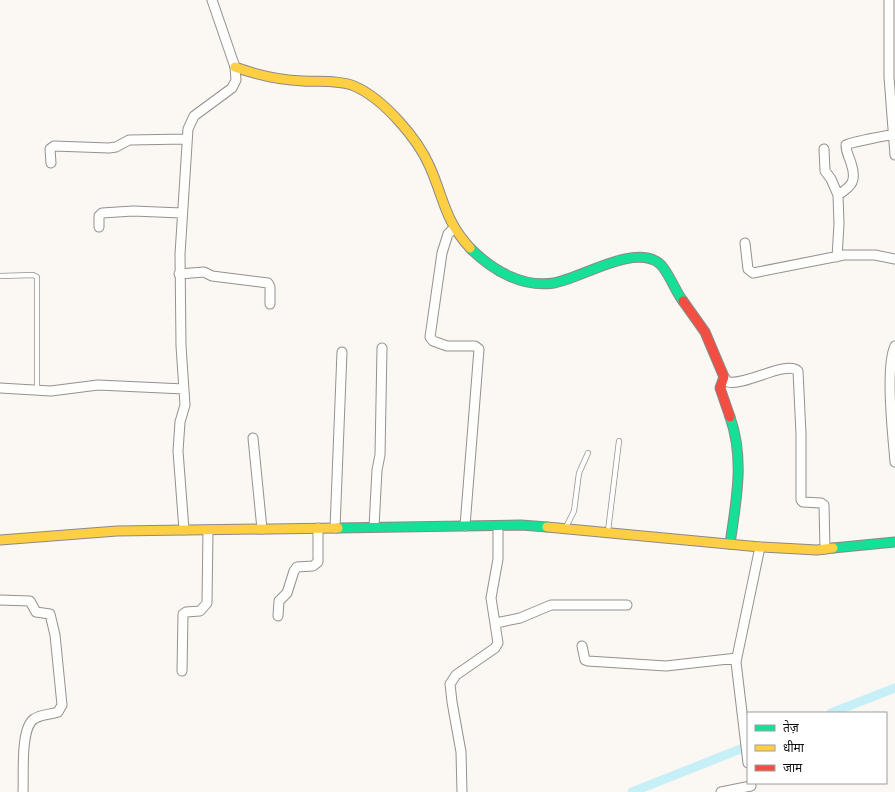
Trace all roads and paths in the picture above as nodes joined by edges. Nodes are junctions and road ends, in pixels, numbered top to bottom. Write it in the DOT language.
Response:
graph roads {
  1 [pos="212,0"];
  2 [pos="889,0"];
  3 [pos="236,74"];
  4 [pos="893,135"];
  5 [pos="187,139"];
  6 [pos="824,149"];
  7 [pos="895,155"];
  8 [pos="51,163"];
  9 [pos="838,195"];
  10 [pos="182,214"];
  11 [pos="99,227"];
  12 [pos="454,228"];
  13 [pos="745,243"];
  14 [pos="837,257"];
  15 [pos="895,259"];
  16 [pos="179,274"];
  17 [pos="0,276"];
  18 [pos="270,304"];
  19 [pos="895,346"];
  20 [pos="382,348"];
  21 [pos="342,352"];
  22 [pos="722,380"];
  23 [pos="0,388"];
  24 [pos="184,389"];
  25 [pos="37,390"];
  26 [pos="253,438"];
  27 [pos="619,441"];
  28 [pos="588,453"];
  29 [pos="895,462"];
  30 [pos="465,526"];
  31 [pos="498,526"];
  32 [pos="374,527"];
  33 [pos="318,528"];
  34 [pos="335,528"];
  35 [pos="262,529"];
  36 [pos="565,529"];
  37 [pos="184,530"];
  38 [pos="208,530"];
  39 [pos="608,533"];
  40 [pos="0,540"];
  41 [pos="895,542"];
  42 [pos="730,544"];
  43 [pos="760,547"];
  44 [pos="825,549"];
  45 [pos="0,600"];
  46 [pos="627,605"];
  47 [pos="278,616"];
  48 [pos="496,623"];
  49 [pos="582,646"];
  50 [pos="737,658"];
  51 [pos="182,671"];
  52 [pos="747,757"];
  53 [pos="752,787"];
  54 [pos="23,792"];
  55 [pos="462,792"];
  56 [pos="721,792"];
  1 -- 3 [label="street"];
  2 -- 4 [label="street"];
  3 -- 5 [label="street"];
  3 -- 12 [label="main road"];
  4 -- 7 [label="street"];
  4 -- 9 [label="street"];
  5 -- 8 [label="street"];
  5 -- 10 [label="street"];
  6 -- 9 [label="street"];
  9 -- 14 [label="street"];
  10 -- 11 [label="street"];
  10 -- 16 [label="street"];
  12 -- 22 [label="main road"];
  12 -- 30 [label="street"];
  13 -- 14 [label="street"];
  14 -- 15 [label="street"];
  16 -- 18 [label="street"];
  16 -- 24 [label="street"];
  17 -- 25 [label="lane"];
  19 -- 29 [label="street"];
  20 -- 32 [label="street"];
  21 -- 34 [label="street"];
  22 -- 42 [label="main road"];
  22 -- 44 [label="street"];
  23 -- 25 [label="street"];
  24 -- 25 [label="street"];
  24 -- 37 [label="street"];
  26 -- 35 [label="street"];
  27 -- 39 [label="lane"];
  28 -- 36 [label="lane"];
  30 -- 31 [label="main road"];
  30 -- 32 [label="main road"];
  31 -- 36 [label="main road"];
  31 -- 48 [label="street"];
  32 -- 34 [label="main road"];
  33 -- 34 [label="main road"];
  33 -- 35 [label="main road"];
  33 -- 47 [label="street"];
  35 -- 38 [label="main road"];
  36 -- 39 [label="main road"];
  37 -- 38 [label="main road"];
  37 -- 40 [label="main road"];
  38 -- 51 [label="street"];
  39 -- 42 [label="main road"];
  41 -- 44 [label="main road"];
  42 -- 43 [label="main road"];
  43 -- 44 [label="main road"];
  43 -- 50 [label="street"];
  45 -- 54 [label="street"];
  46 -- 48 [label="street"];
  48 -- 55 [label="street"];
  49 -- 50 [label="street"];
  50 -- 52 [label="street"];
  53 -- 56 [label="street"];
}
